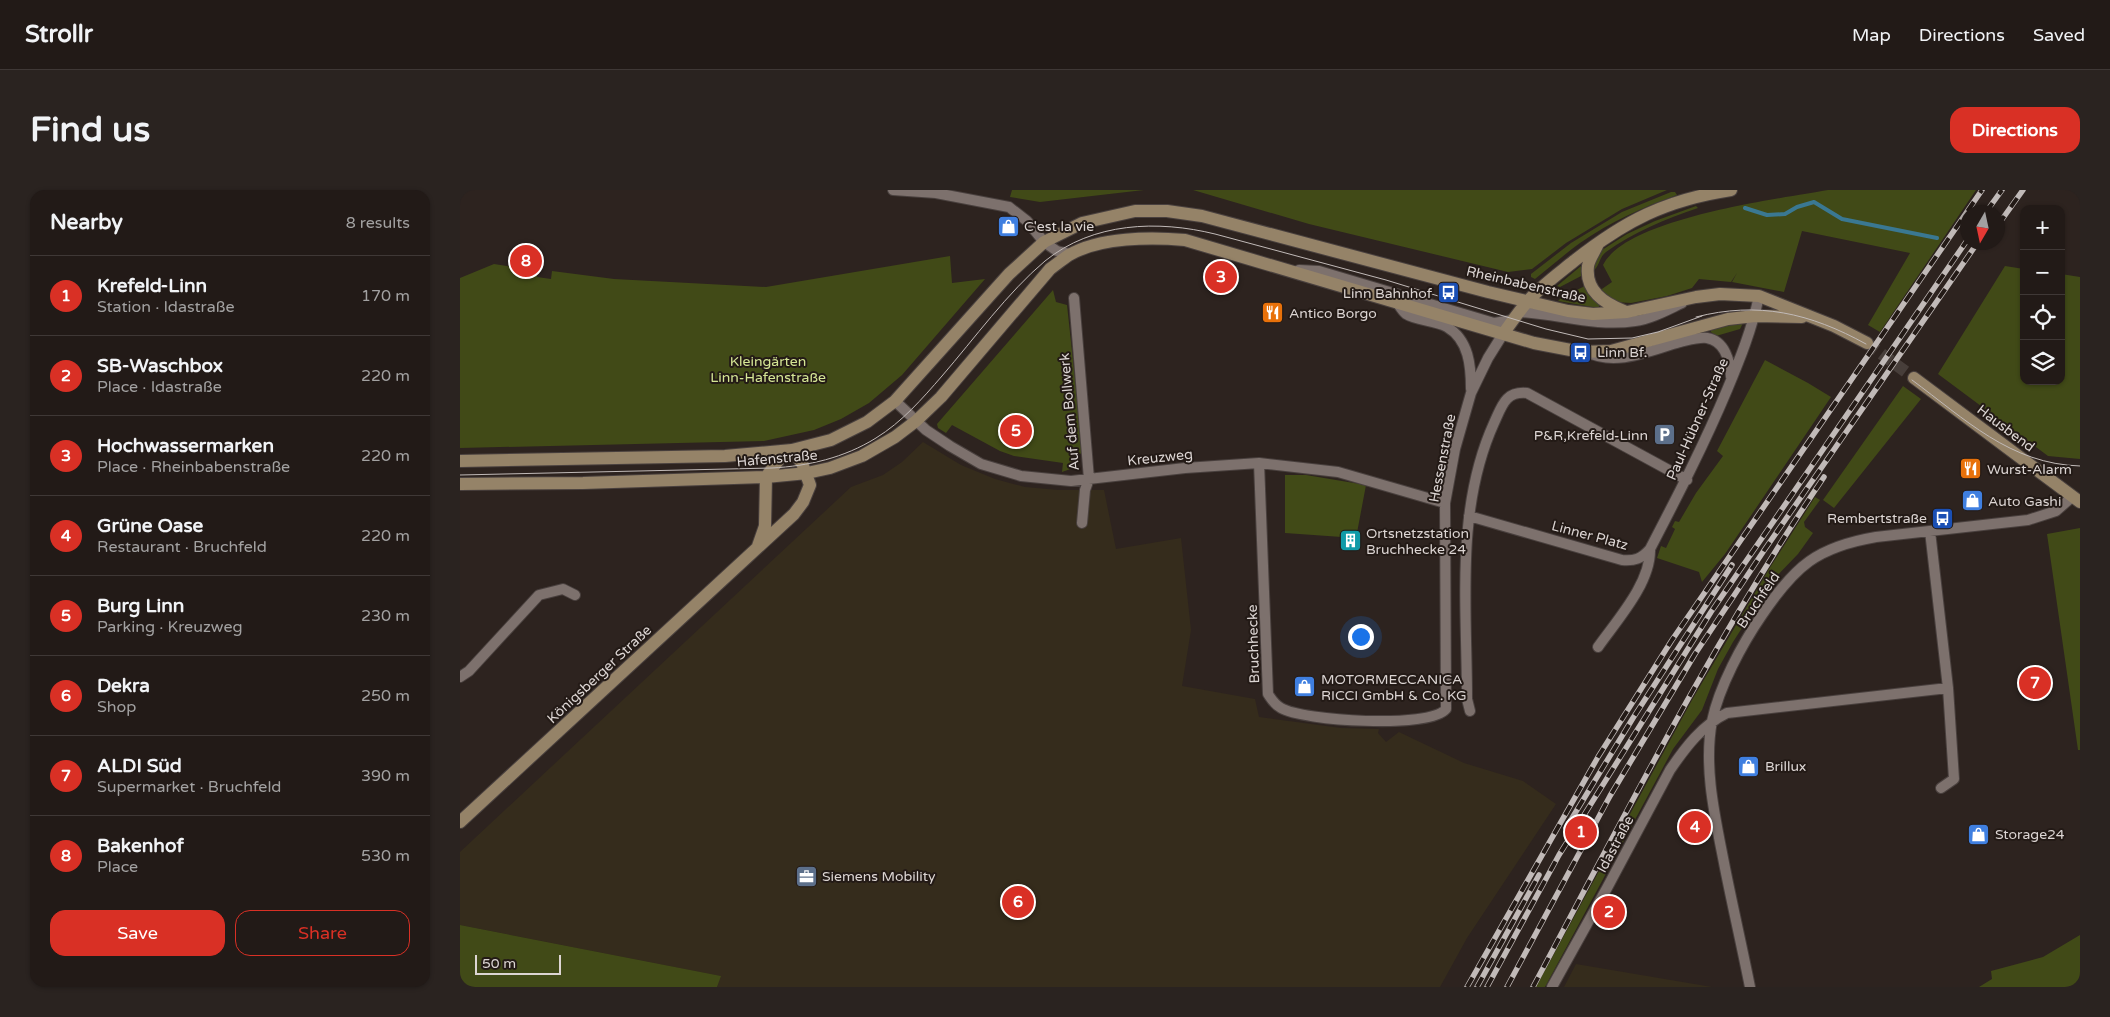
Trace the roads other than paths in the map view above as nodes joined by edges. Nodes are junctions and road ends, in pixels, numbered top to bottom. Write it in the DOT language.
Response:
graph roads {
  1 [pos="894,190"];
  2 [pos="1731,190"];
  3 [pos="915,191"];
  4 [pos="1601,240"];
  5 [pos="1044,242"];
  6 [pos="1070,254"];
  7 [pos="1281,268"];
  8 [pos="1758,296"];
  9 [pos="1696,297"];
  10 [pos="1074,298"];
  11 [pos="1396,302"];
  12 [pos="1520,311"];
  13 [pos="1627,312"];
  14 [pos="1755,316"];
  15 [pos="1831,324"];
  16 [pos="1502,334"];
  17 [pos="1867,342"];
  18 [pos="1586,352"];
  19 [pos="1914,378"];
  20 [pos="1731,379"];
  21 [pos="1470,393"];
  22 [pos="895,401"];
  23 [pos="916,421"];
  24 [pos="792,450"];
  25 [pos="460,461"];
  26 [pos="1259,463"];
  27 [pos="807,473"];
  28 [pos="766,477"];
  29 [pos="1088,478"];
  30 [pos="1687,480"];
  31 [pos="460,484"];
  32 [pos="2076,500"];
  33 [pos="1445,503"];
  34 [pos="1469,516"];
  35 [pos="1082,523"];
  36 [pos="1930,531"];
  37 [pos="758,548"];
  38 [pos="1650,549"];
  39 [pos="574,595"];
  40 [pos="1598,647"];
  41 [pos="460,677"];
  42 [pos="1948,688"];
  43 [pos="1446,709"];
  44 [pos="1470,712"];
  45 [pos="1712,720"];
  46 [pos="1941,788"];
  47 [pos="460,822"];
  48 [pos="1552,987"];
  49 [pos="1750,987"];
  1 -- 3 [label="street"];
  2 -- 4 [label="main road"];
  3 -- 5 [label="street"];
  4 -- 12 [label="main road"];
  4 -- 13 [label="main road"];
  5 -- 6 [label="street"];
  5 -- 12 [label="main road, Rheinbabenstraße"];
  5 -- 22 [label="main road, Hafenstraße"];
  6 -- 7 [label="main road, Rheinbabenstraße"];
  6 -- 23 [label="main road, Hafenstraße"];
  7 -- 11 [label="main road, Rheinbabenstraße"];
  7 -- 12 [label="street, Rheinbabenstraße"];
  8 -- 9 [label="main road, Rheinbabenstraße"];
  8 -- 14 [label="street, Paul-Hübner-Straße"];
  8 -- 15 [label="main road, Rheinbabenstraße"];
  9 -- 12 [label="street"];
  9 -- 13 [label="main road, Rheinbabenstraße"];
  10 -- 29 [label="street, Auf dem Bollwerk"];
  11 -- 16 [label="main road, Rheinbabenstraße"];
  11 -- 21 [label="street, Hessenstraße"];
  12 -- 13 [label="main road, Rheinbabenstraße"];
  12 -- 16 [label="main road"];
  14 -- 15 [label="main road, Rheinbabenstraße"];
  14 -- 18 [label="main road, Rheinbabenstraße"];
  14 -- 20 [label="street, Paul-Hübner-Straße"];
  15 -- 17 [label="main road"];
  16 -- 18 [label="main road, Rheinbabenstraße"];
  16 -- 21 [label="street, Hessenstraße"];
  18 -- 20 [label="street"];
  19 -- 32 [label="main road, Hausbend"];
  20 -- 30 [label="street, Paul-Hübner-Straße"];
  21 -- 33 [label="street, Hessenstraße"];
  22 -- 23 [label="street, Kreuzweg"];
  22 -- 24 [label="main road, Hafenstraße"];
  23 -- 27 [label="main road, Hafenstraße"];
  23 -- 29 [label="street, Kreuzweg"];
  24 -- 25 [label="main road, Hafenstraße"];
  24 -- 27 [label="main road"];
  24 -- 28 [label="main road"];
  26 -- 29 [label="street, Kreuzweg"];
  26 -- 33 [label="street, Kreuzweg"];
  26 -- 43 [label="street, Bruchhecke"];
  27 -- 28 [label="main road, Hafenstraße"];
  27 -- 37 [label="main road, Königsberger Straße"];
  28 -- 31 [label="main road, Hafenstraße"];
  28 -- 37 [label="main road"];
  29 -- 35 [label="street, Auf dem Bollwerk"];
  30 -- 34 [label="street"];
  30 -- 38 [label="street, Paul-Hübner-Straße"];
  32 -- 36 [label="street, Bruchfeld"];
  33 -- 43 [label="street, Hessenstraße"];
  34 -- 38 [label="street, Linner Platz"];
  34 -- 44 [label="street"];
  36 -- 42 [label="street"];
  36 -- 45 [label="street, Bruchfeld"];
  37 -- 47 [label="main road, Königsberger Straße"];
  38 -- 40 [label="street"];
  39 -- 41 [label="street"];
  42 -- 45 [label="street"];
  42 -- 46 [label="street"];
  45 -- 48 [label="street, Idastraße"];
  45 -- 49 [label="street, Bruchfeld"];
}
